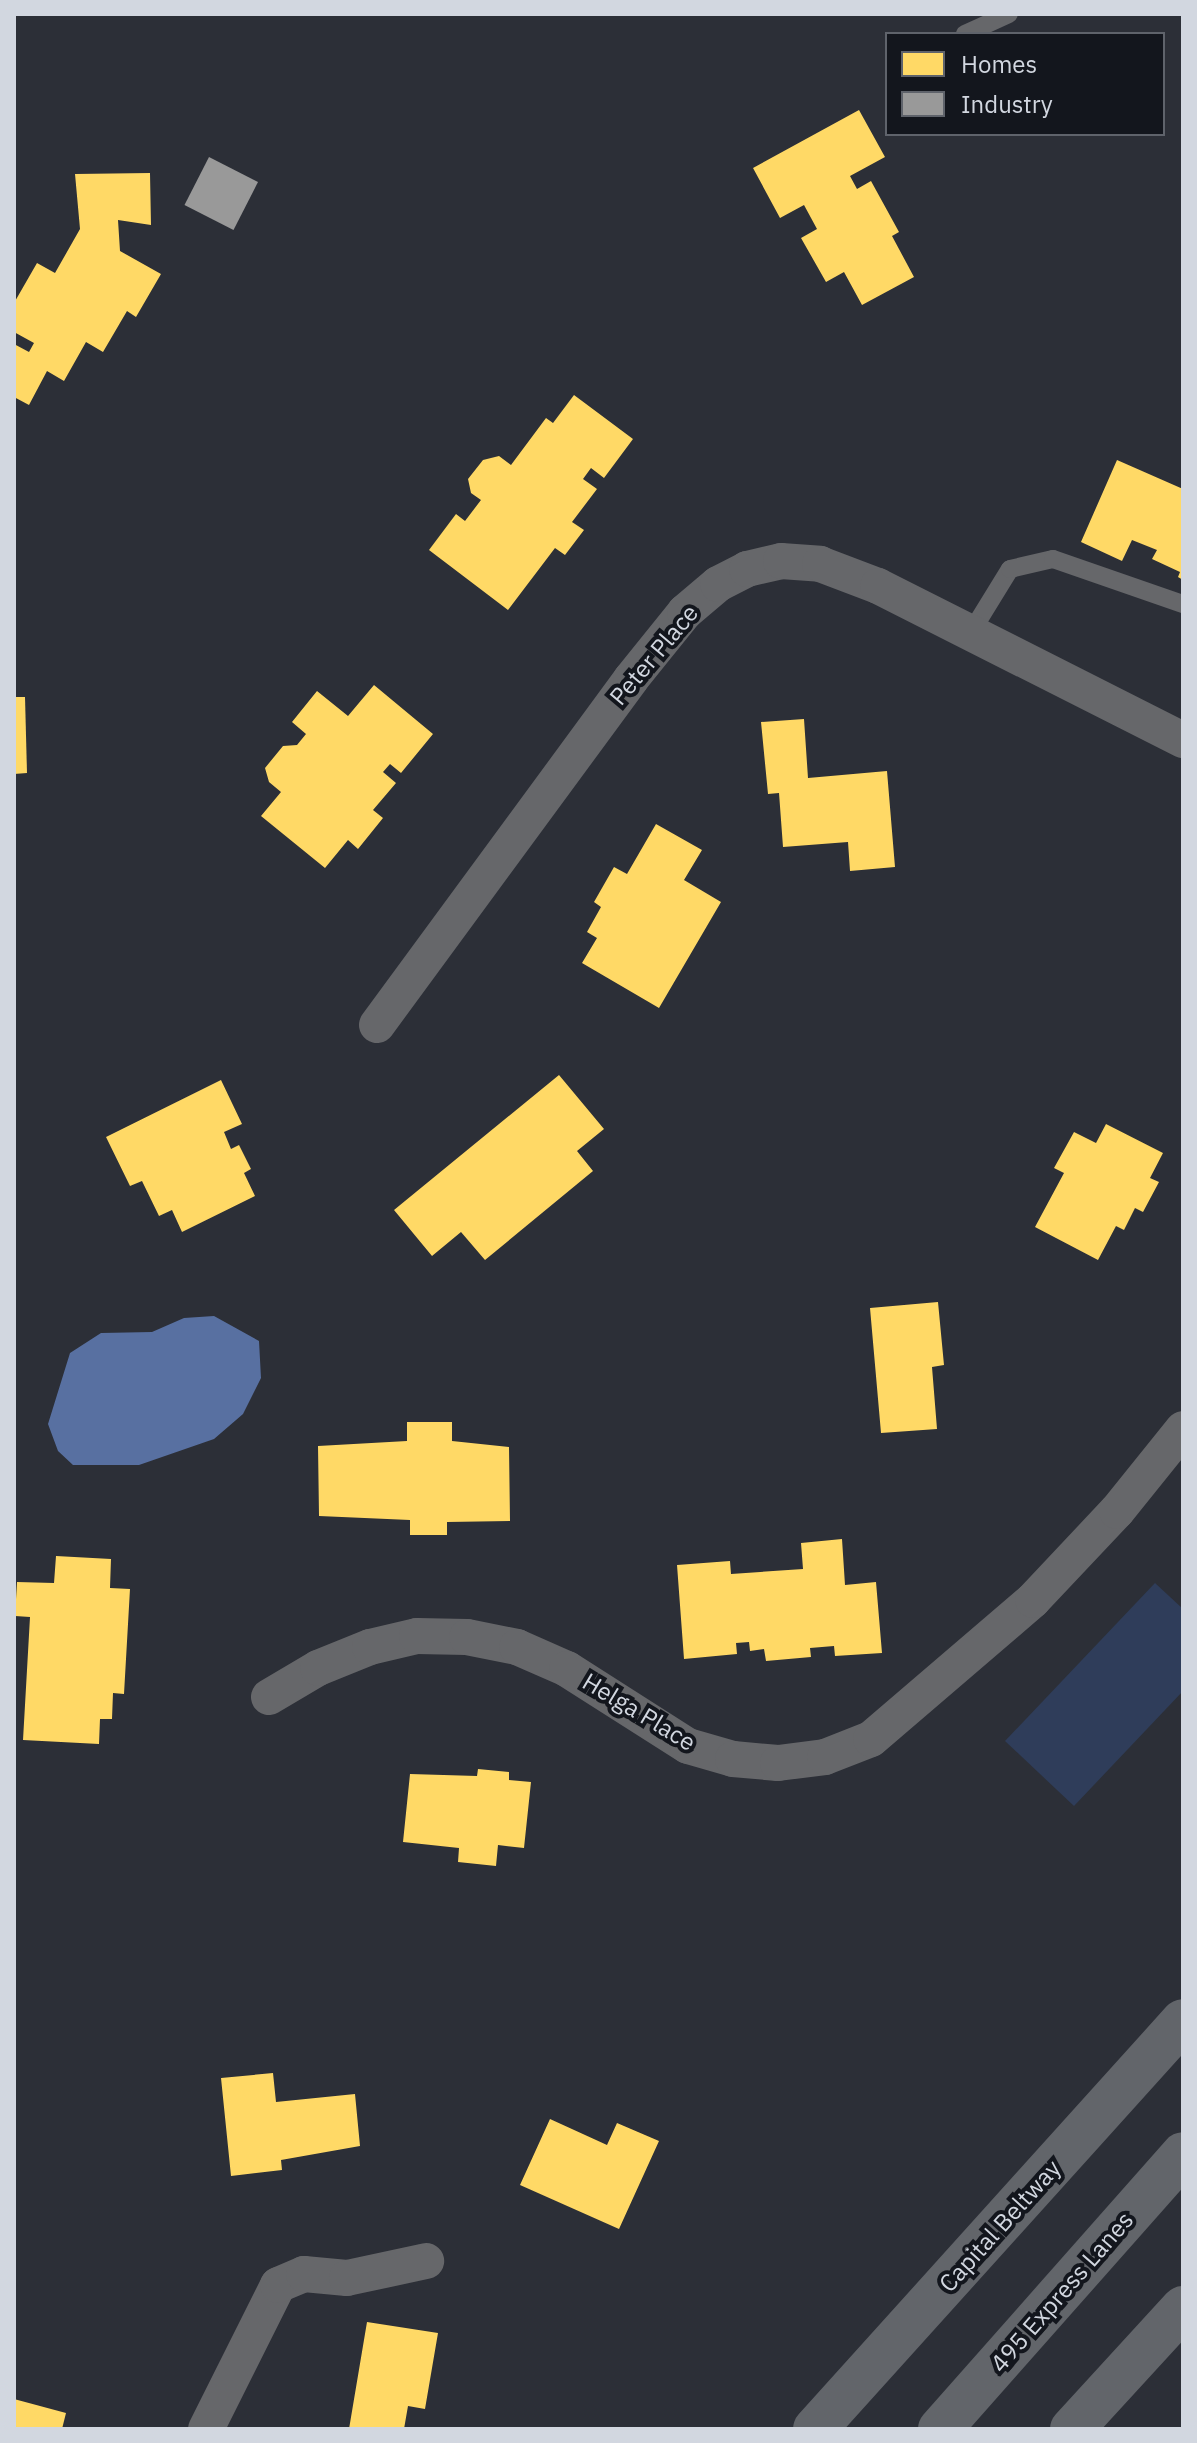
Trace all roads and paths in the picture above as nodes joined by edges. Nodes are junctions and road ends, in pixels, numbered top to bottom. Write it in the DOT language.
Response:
graph roads {
  1 [pos="1009,14"];
  2 [pos="969,32"];
  3 [pos="1183,604"];
  4 [pos="970,634"];
  5 [pos="1183,740"];
  6 [pos="377,1025"];
  7 [pos="1183,1429"];
  8 [pos="269,1697"];
  9 [pos="1183,2021"];
  10 [pos="1183,2154"];
  11 [pos="426,2261"];
  12 [pos="1183,2308"];
  13 [pos="206,2429"];
  14 [pos="815,2429"];
  15 [pos="940,2429"];
  16 [pos="1072,2429"];
  1 -- 2 [label="lane"];
  3 -- 4 [label="lane"];
  4 -- 5 [label="street, Peter Place"];
  4 -- 6 [label="street, Peter Place"];
  7 -- 8 [label="street, Helga Place"];
  9 -- 14 [label="highway, Capital Beltway"];
  10 -- 15 [label="highway, 495 Express Lanes"];
  11 -- 13 [label="street"];
  12 -- 16 [label="highway"];
}
